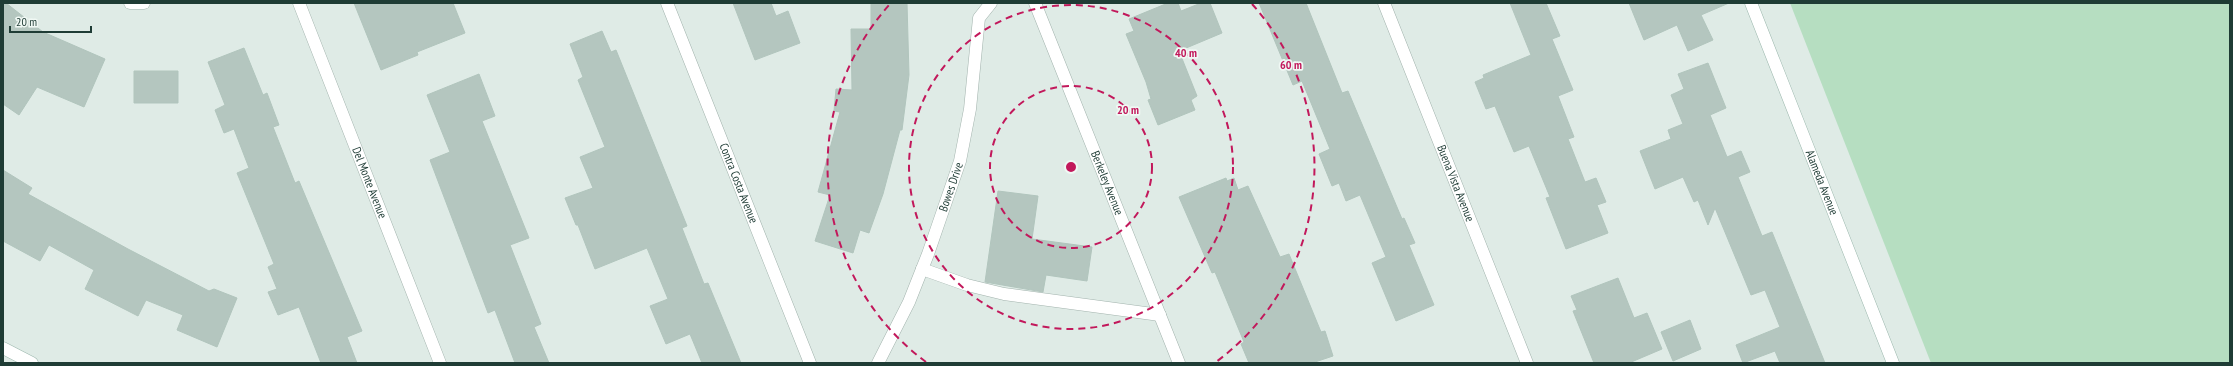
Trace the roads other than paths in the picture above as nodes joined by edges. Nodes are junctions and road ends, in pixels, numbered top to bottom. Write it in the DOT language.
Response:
graph roads {
  1 [pos="130,3"];
  2 [pos="144,3"];
  3 [pos="299,3"];
  4 [pos="667,3"];
  5 [pos="991,3"];
  6 [pos="1035,3"];
  7 [pos="1384,3"];
  8 [pos="1751,3"];
  9 [pos="922,269"];
  10 [pos="1160,315"];
  11 [pos="3,348"];
  12 [pos="32,363"];
  13 [pos="440,363"];
  14 [pos="810,363"];
  15 [pos="878,363"];
  16 [pos="1179,363"];
  17 [pos="1527,363"];
  18 [pos="1893,363"];
  1 -- 2 [label="street"];
  3 -- 13 [label="street, Del Monte Avenue"];
  4 -- 14 [label="street, Contra Costa Avenue"];
  5 -- 9 [label="street, Bowes Drive"];
  6 -- 10 [label="street, Berkeley Avenue"];
  7 -- 17 [label="street, Buena Vista Avenue"];
  8 -- 18 [label="street, Alameda Avenue"];
  9 -- 10 [label="street"];
  9 -- 15 [label="street, Bowes Drive"];
  10 -- 16 [label="street, Berkeley Avenue"];
  11 -- 12 [label="street"];
}
